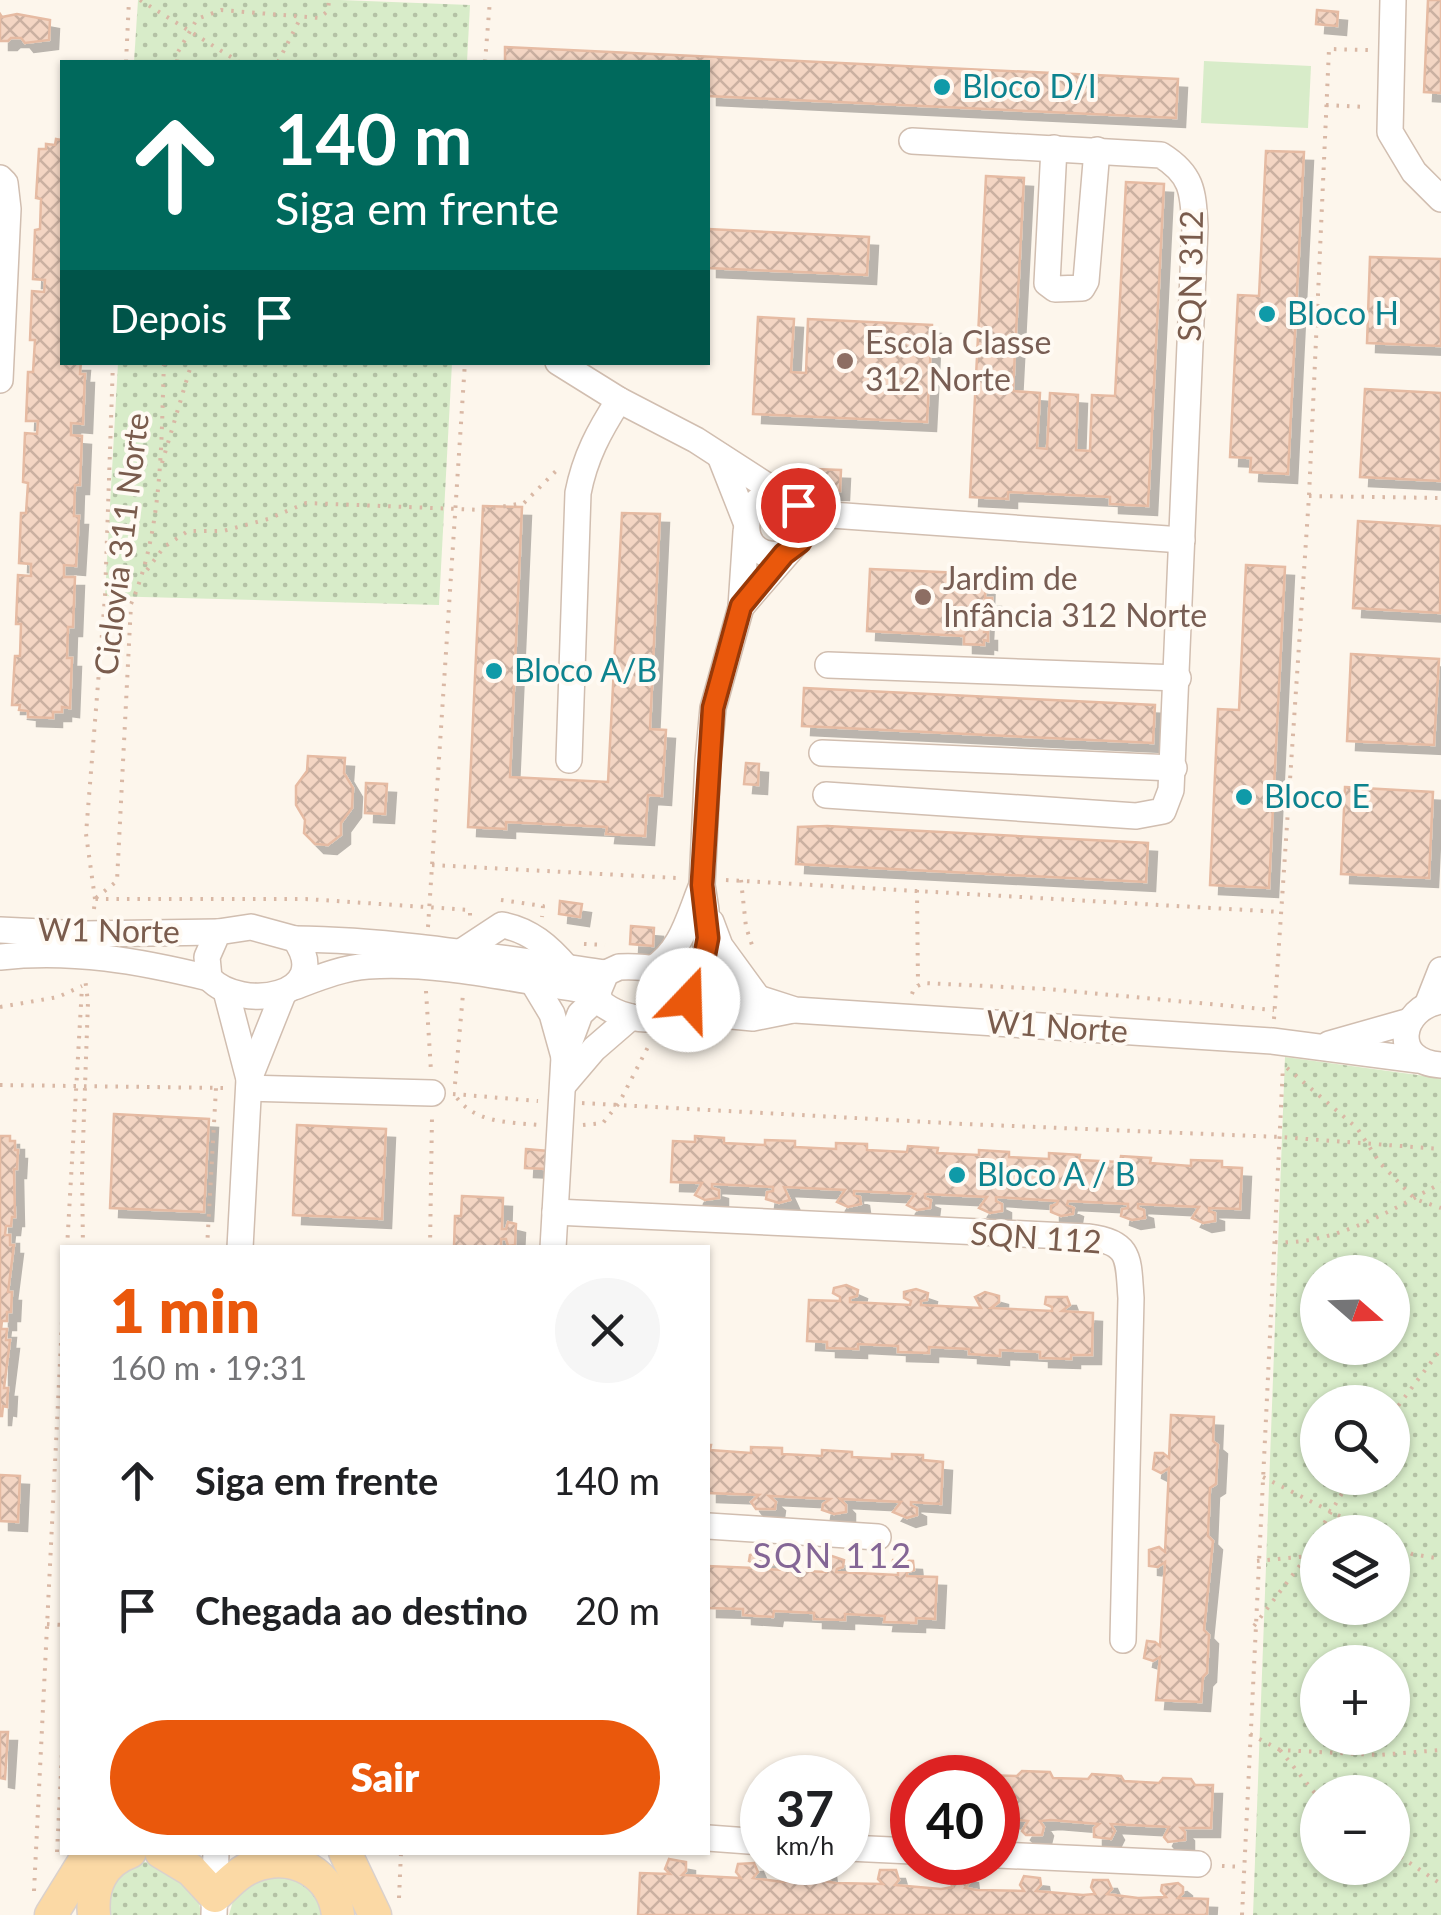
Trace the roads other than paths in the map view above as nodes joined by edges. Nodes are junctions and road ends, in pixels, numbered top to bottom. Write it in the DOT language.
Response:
graph roads {
  1 [pos="1392,0"];
  2 [pos="912,141"];
  3 [pos="1054,148"];
  4 [pos="1096,150"];
  5 [pos="1414,172"];
  6 [pos="1441,173"];
  7 [pos="0,178"];
  8 [pos="1441,199"];
  9 [pos="563,365"];
  10 [pos="0,380"];
  11 [pos="619,400"];
  12 [pos="720,456"];
  13 [pos="781,496"];
  14 [pos="803,514"];
  15 [pos="874,521"];
  16 [pos="746,527"];
  17 [pos="1182,540"];
  18 [pos="792,548"];
  19 [pos="741,606"];
  20 [pos="828,665"];
  21 [pos="1178,678"];
  22 [pos="822,753"];
  23 [pos="568,760"];
  24 [pos="1174,768"];
  25 [pos="826,795"];
  26 [pos="704,891"];
  27 [pos="0,914"];
  28 [pos="0,930"];
  29 [pos="34,931"];
  30 [pos="218,932"];
  31 [pos="295,939"];
  32 [pos="0,957"];
  33 [pos="463,962"];
  34 [pos="652,969"];
  35 [pos="1441,970"];
  36 [pos="534,984"];
  37 [pos="218,985"];
  38 [pos="600,987"];
  39 [pos="288,990"];
  40 [pos="685,994"];
  41 [pos="758,998"];
  42 [pos="1426,1009"];
  43 [pos="795,1010"];
  44 [pos="631,1018"];
  45 [pos="1320,1046"];
  46 [pos="1429,1062"];
  47 [pos="249,1084"];
  48 [pos="564,1092"];
  49 [pos="443,1094"];
  50 [pos="555,1212"];
  51 [pos="240,1245"];
  52 [pos="553,1245"];
  53 [pos="710,1526"];
  54 [pos="878,1537"];
  55 [pos="1123,1640"];
  56 [pos="710,1838"];
  57 [pos="740,1840"];
  58 [pos="87,1855"];
  59 [pos="121,1855"];
  60 [pos="165,1855"];
  61 [pos="216,1855"];
  62 [pos="347,1855"];
  63 [pos="1020,1856"];
  64 [pos="1198,1864"];
  65 [pos="214,1905"];
  66 [pos="42,1909"];
  67 [pos="388,1910"];
  68 [pos="94,1915"];
  69 [pos="338,1915"];
  1 -- 5 [label="street"];
  2 -- 3 [label="street, SQN 312"];
  3 -- 4 [label="street, SQN 312"];
  3 -- 4 [label="street"];
  4 -- 17 [label="street, SQN 312"];
  5 -- 6 [label="street"];
  5 -- 8 [label="street"];
  7 -- 10 [label="street"];
  9 -- 11 [label="street"];
  11 -- 12 [label="street"];
  11 -- 23 [label="street"];
  12 -- 13 [label="street"];
  12 -- 16 [label="street"];
  13 -- 14 [label="street"];
  13 -- 16 [label="street"];
  14 -- 15 [label="street"];
  14 -- 18 [label="street"];
  15 -- 17 [label="street"];
  15 -- 18 [label="street"];
  16 -- 18 [label="street"];
  16 -- 19 [label="street"];
  17 -- 21 [label="street, SQN 312"];
  18 -- 19 [label="street"];
  19 -- 26 [label="street"];
  20 -- 21 [label="street"];
  21 -- 24 [label="street, SQN 312"];
  22 -- 24 [label="street"];
  24 -- 25 [label="street, SQN 312"];
  26 -- 34 [label="street"];
  26 -- 40 [label="street"];
  26 -- 41 [label="street"];
  27 -- 29 [label="street"];
  28 -- 29 [label="street, W1 Norte"];
  29 -- 30 [label="street, W1 Norte"];
  30 -- 31 [label="street"];
  30 -- 37 [label="street"];
  31 -- 33 [label="street"];
  31 -- 39 [label="street"];
  32 -- 37 [label="street, W1 Norte"];
  33 -- 36 [label="street"];
  33 -- 38 [label="street"];
  33 -- 39 [label="street"];
  34 -- 38 [label="street"];
  34 -- 40 [label="street"];
  35 -- 42 [label="street"];
  36 -- 38 [label="street"];
  36 -- 48 [label="street"];
  37 -- 39 [label="street"];
  37 -- 47 [label="street"];
  38 -- 44 [label="street"];
  38 -- 48 [label="street"];
  39 -- 47 [label="street"];
  40 -- 41 [label="street, W1 Norte"];
  40 -- 43 [label="street, W1 Norte"];
  40 -- 44 [label="street"];
  41 -- 43 [label="street, W1 Norte"];
  42 -- 45 [label="street, W1 Norte"];
  42 -- 46 [label="street"];
  43 -- 45 [label="street, W1 Norte"];
  44 -- 48 [label="street"];
  45 -- 46 [label="street, W1 Norte"];
  47 -- 49 [label="street"];
  47 -- 51 [label="street"];
  48 -- 50 [label="street"];
  50 -- 52 [label="street"];
  50 -- 55 [label="street, SQN 112"];
  53 -- 54 [label="street"];
  56 -- 57 [label="street"];
  58 -- 66 [label="main road"];
  59 -- 68 [label="main road"];
  60 -- 65 [label="main road"];
  61 -- 65 [label="street"];
  62 -- 67 [label="main road"];
  63 -- 64 [label="street"];
  65 -- 69 [label="main road"];
}
